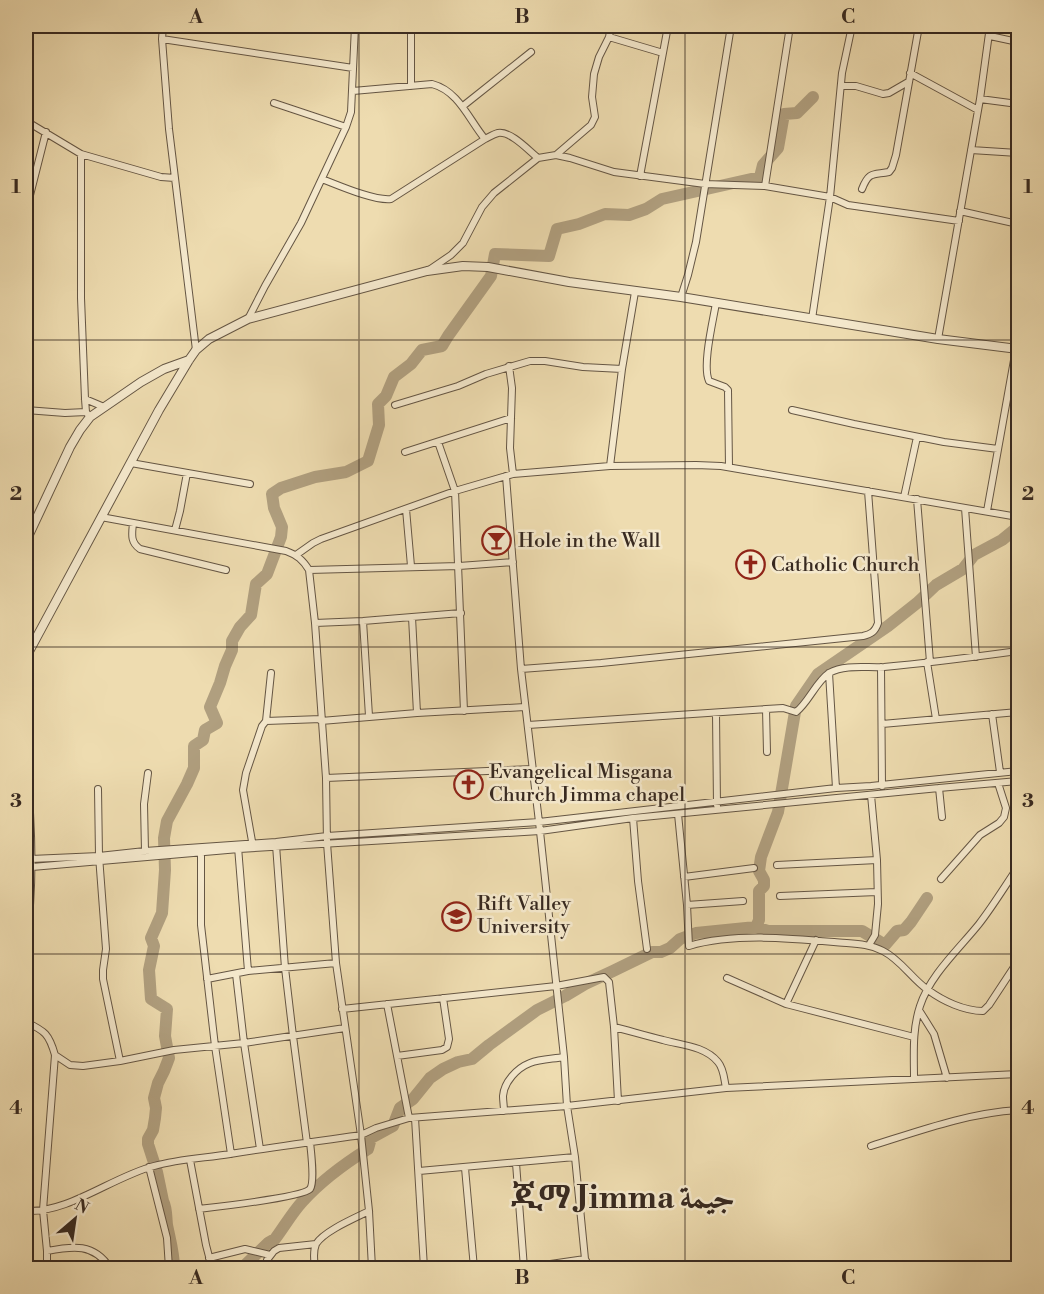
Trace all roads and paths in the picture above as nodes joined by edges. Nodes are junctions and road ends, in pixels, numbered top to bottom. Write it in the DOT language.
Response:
graph roads {
  1 [pos="163,26"];
  2 [pos="355,26"];
  3 [pos="411,26"];
  4 [pos="611,26"];
  5 [pos="668,26"];
  6 [pos="731,26"];
  7 [pos="790,26"];
  8 [pos="852,26"];
  9 [pos="919,26"];
  10 [pos="990,26"];
  11 [pos="990,36"];
  12 [pos="609,37"];
  13 [pos="162,39"];
  14 [pos="1018,42"];
  15 [pos="531,52"];
  16 [pos="663,53"];
  17 [pos="353,68"];
  18 [pos="910,73"];
  19 [pos="908,82"];
  20 [pos="411,86"];
  21 [pos="841,86"];
  22 [pos="352,91"];
  23 [pos="980,99"];
  24 [pos="274,103"];
  25 [pos="1018,103"];
  26 [pos="463,106"];
  27 [pos="978,110"];
  28 [pos="26,121"];
  29 [pos="346,127"];
  30 [pos="46,132"];
  31 [pos="485,139"];
  32 [pos="970,150"];
  33 [pos="81,153"];
  34 [pos="1018,153"];
  35 [pos="556,155"];
  36 [pos="538,158"];
  37 [pos="640,176"];
  38 [pos="176,178"];
  39 [pos="322,178"];
  40 [pos="705,184"];
  41 [pos="765,186"];
  42 [pos="862,189"];
  43 [pos="830,197"];
  44 [pos="26,211"];
  45 [pos="960,211"];
  46 [pos="959,221"];
  47 [pos="1018,224"];
  48 [pos="427,271"];
  49 [pos="635,292"];
  50 [pos="681,297"];
  51 [pos="717,303"];
  52 [pos="248,319"];
  53 [pos="812,319"];
  54 [pos="938,339"];
  55 [pos="1017,349"];
  56 [pos="196,350"];
  57 [pos="189,360"];
  58 [pos="509,366"];
  59 [pos="622,369"];
  60 [pos="85,399"];
  61 [pos="395,405"];
  62 [pos="104,407"];
  63 [pos="26,410"];
  64 [pos="792,410"];
  65 [pos="88,415"];
  66 [pos="511,418"];
  67 [pos="917,437"];
  68 [pos="438,442"];
  69 [pos="998,449"];
  70 [pos="405,452"];
  71 [pos="130,463"];
  72 [pos="610,466"];
  73 [pos="729,467"];
  74 [pos="187,473"];
  75 [pos="509,475"];
  76 [pos="250,484"];
  77 [pos="455,491"];
  78 [pos="868,491"];
  79 [pos="904,497"];
  80 [pos="917,499"];
  81 [pos="965,508"];
  82 [pos="406,509"];
  83 [pos="987,511"];
  84 [pos="101,517"];
  85 [pos="1018,517"];
  86 [pos="133,523"];
  87 [pos="175,530"];
  88 [pos="26,541"];
  89 [pos="296,555"];
  90 [pos="513,562"];
  91 [pos="411,566"];
  92 [pos="459,566"];
  93 [pos="226,570"];
  94 [pos="309,570"];
  95 [pos="461,613"];
  96 [pos="412,617"];
  97 [pos="363,621"];
  98 [pos="315,623"];
  99 [pos="1018,651"];
  100 [pos="26,657"];
  101 [pos="976,657"];
  102 [pos="928,662"];
  103 [pos="881,667"];
  104 [pos="521,669"];
  105 [pos="271,673"];
  106 [pos="829,674"];
  107 [pos="525,707"];
  108 [pos="766,709"];
  109 [pos="464,711"];
  110 [pos="1018,712"];
  111 [pos="417,713"];
  112 [pos="716,713"];
  113 [pos="992,714"];
  114 [pos="369,717"];
  115 [pos="936,719"];
  116 [pos="321,720"];
  117 [pos="266,721"];
  118 [pos="882,724"];
  119 [pos="528,725"];
  120 [pos="767,752"];
  121 [pos="26,763"];
  122 [pos="533,770"];
  123 [pos="1018,771"];
  124 [pos="1000,772"];
  125 [pos="148,773"];
  126 [pos="326,778"];
  127 [pos="1018,781"];
  128 [pos="998,783"];
  129 [pos="882,785"];
  130 [pos="836,788"];
  131 [pos="939,788"];
  132 [pos="98,789"];
  133 [pos="883,794"];
  134 [pos="871,795"];
  135 [pos="717,802"];
  136 [pos="717,810"];
  137 [pos="678,814"];
  138 [pos="942,817"];
  139 [pos="633,818"];
  140 [pos="539,822"];
  141 [pos="540,831"];
  142 [pos="327,840"];
  143 [pos="276,845"];
  144 [pos="253,846"];
  145 [pos="238,847"];
  146 [pos="201,850"];
  147 [pos="145,851"];
  148 [pos="32,859"];
  149 [pos="100,859"];
  150 [pos="877,860"];
  151 [pos="777,865"];
  152 [pos="32,867"];
  153 [pos="1018,867"];
  154 [pos="754,868"];
  155 [pos="684,877"];
  156 [pos="941,879"];
  157 [pos="877,892"];
  158 [pos="780,896"];
  159 [pos="743,902"];
  160 [pos="687,905"];
  161 [pos="816,940"];
  162 [pos="26,942"];
  163 [pos="869,945"];
  164 [pos="647,949"];
  165 [pos="1018,961"];
  166 [pos="336,963"];
  167 [pos="285,968"];
  168 [pos="249,971"];
  169 [pos="236,974"];
  170 [pos="727,978"];
  171 [pos="207,979"];
  172 [pos="556,986"];
  173 [pos="927,990"];
  174 [pos="443,998"];
  175 [pos="387,1004"];
  176 [pos="786,1004"];
  177 [pos="342,1009"];
  178 [pos="919,1010"];
  179 [pos="26,1022"];
  180 [pos="614,1027"];
  181 [pos="345,1028"];
  182 [pos="293,1036"];
  183 [pos="914,1037"];
  184 [pos="244,1043"];
  185 [pos="215,1046"];
  186 [pos="55,1055"];
  187 [pos="397,1056"];
  188 [pos="564,1057"];
  189 [pos="120,1061"];
  190 [pos="1018,1074"];
  191 [pos="947,1078"];
  192 [pos="914,1079"];
  193 [pos="726,1088"];
  194 [pos="618,1101"];
  195 [pos="567,1106"];
  196 [pos="1018,1110"];
  197 [pos="504,1111"];
  198 [pos="412,1118"];
  199 [pos="362,1135"];
  200 [pos="309,1142"];
  201 [pos="871,1146"];
  202 [pos="260,1149"];
  203 [pos="231,1154"];
  204 [pos="575,1157"];
  205 [pos="190,1160"];
  206 [pos="516,1163"];
  207 [pos="150,1167"];
  208 [pos="465,1168"];
  209 [pos="419,1171"];
  210 [pos="199,1209"];
  211 [pos="43,1210"];
  212 [pos="26,1211"];
  213 [pos="369,1211"];
  214 [pos="316,1244"];
  215 [pos="47,1251"];
  216 [pos="270,1255"];
  217 [pos="209,1257"];
  218 [pos="585,1259"];
  219 [pos="523,1268"];
  220 [pos="47,1269"];
  221 [pos="110,1269"];
  222 [pos="168,1269"];
  223 [pos="212,1269"];
  224 [pos="267,1269"];
  225 [pos="315,1269"];
  226 [pos="372,1269"];
  227 [pos="424,1269"];
  228 [pos="474,1269"];
  229 [pos="590,1269"];
  1 -- 13 [label="street"];
  2 -- 17 [label="street"];
  3 -- 20 [label="street"];
  4 -- 12 [label="street"];
  5 -- 16 [label="street"];
  6 -- 40 [label="street"];
  7 -- 41 [label="street"];
  8 -- 21 [label="street"];
  9 -- 18 [label="street"];
  10 -- 11 [label="street"];
  11 -- 14 [label="street"];
  11 -- 23 [label="street"];
  12 -- 16 [label="street"];
  12 -- 35 [label="street"];
  13 -- 17 [label="street"];
  13 -- 38 [label="street"];
  15 -- 26 [label="street"];
  16 -- 37 [label="street"];
  17 -- 22 [label="street"];
  18 -- 19 [label="street"];
  18 -- 27 [label="street"];
  19 -- 21 [label="street"];
  19 -- 42 [label="street"];
  20 -- 22 [label="street"];
  20 -- 26 [label="street"];
  21 -- 43 [label="street"];
  22 -- 29 [label="street"];
  23 -- 25 [label="street"];
  23 -- 27 [label="street"];
  24 -- 29 [label="street"];
  26 -- 31 [label="street"];
  27 -- 32 [label="street"];
  28 -- 30 [label="street"];
  29 -- 39 [label="street"];
  30 -- 33 [label="street"];
  30 -- 44 [label="street"];
  31 -- 36 [label="street"];
  31 -- 39 [label="street"];
  32 -- 34 [label="street"];
  32 -- 45 [label="street"];
  33 -- 38 [label="street"];
  33 -- 60 [label="street"];
  35 -- 36 [label="street"];
  35 -- 37 [label="street"];
  36 -- 48 [label="street"];
  37 -- 40 [label="street"];
  38 -- 56 [label="street"];
  39 -- 52 [label="street"];
  40 -- 41 [label="street"];
  40 -- 50 [label="street"];
  41 -- 43 [label="street"];
  43 -- 46 [label="street"];
  43 -- 53 [label="street"];
  45 -- 46 [label="street"];
  45 -- 47 [label="street"];
  46 -- 54 [label="street"];
  48 -- 49 [label="street"];
  48 -- 52 [label="street"];
  49 -- 50 [label="street"];
  49 -- 59 [label="street"];
  50 -- 51 [label="street"];
  51 -- 53 [label="street"];
  51 -- 73 [label="street"];
  52 -- 56 [label="street"];
  53 -- 54 [label="street"];
  54 -- 55 [label="street"];
  55 -- 69 [label="street"];
  56 -- 57 [label="street"];
  57 -- 62 [label="street"];
  57 -- 71 [label="street"];
  58 -- 59 [label="street"];
  58 -- 61 [label="street"];
  58 -- 66 [label="street"];
  59 -- 72 [label="street"];
  60 -- 62 [label="street"];
  60 -- 65 [label="street"];
  62 -- 65 [label="street"];
  63 -- 65 [label="street"];
  64 -- 67 [label="street"];
  65 -- 88 [label="street"];
  66 -- 68 [label="street"];
  66 -- 75 [label="street"];
  67 -- 69 [label="street"];
  67 -- 79 [label="street"];
  68 -- 70 [label="street"];
  68 -- 77 [label="street"];
  69 -- 83 [label="street"];
  71 -- 74 [label="street"];
  71 -- 84 [label="street"];
  72 -- 73 [label="street"];
  72 -- 75 [label="street"];
  73 -- 78 [label="street"];
  74 -- 76 [label="street"];
  74 -- 87 [label="street"];
  75 -- 77 [label="street"];
  75 -- 90 [label="street"];
  77 -- 82 [label="street"];
  77 -- 92 [label="street"];
  78 -- 79 [label="street"];
  78 -- 104 [label="street"];
  79 -- 80 [label="street"];
  80 -- 81 [label="street"];
  80 -- 102 [label="street"];
  81 -- 83 [label="street"];
  81 -- 101 [label="street"];
  82 -- 89 [label="street"];
  82 -- 91 [label="street"];
  83 -- 85 [label="street"];
  84 -- 86 [label="street"];
  84 -- 100 [label="street"];
  86 -- 87 [label="street"];
  86 -- 93 [label="street"];
  87 -- 89 [label="street"];
  89 -- 94 [label="street"];
  90 -- 92 [label="street"];
  90 -- 104 [label="street"];
  91 -- 92 [label="street"];
  91 -- 94 [label="street"];
  92 -- 95 [label="street"];
  94 -- 98 [label="street"];
  95 -- 96 [label="street"];
  95 -- 109 [label="street"];
  96 -- 97 [label="street"];
  96 -- 111 [label="street"];
  97 -- 98 [label="street"];
  97 -- 114 [label="street"];
  98 -- 116 [label="street"];
  99 -- 101 [label="street"];
  101 -- 102 [label="street"];
  102 -- 103 [label="street"];
  102 -- 115 [label="street"];
  103 -- 106 [label="street"];
  103 -- 118 [label="street"];
  104 -- 107 [label="street"];
  105 -- 117 [label="street"];
  106 -- 108 [label="street"];
  106 -- 130 [label="street"];
  107 -- 109 [label="street"];
  107 -- 119 [label="street"];
  108 -- 112 [label="street"];
  108 -- 120 [label="street"];
  109 -- 111 [label="street"];
  110 -- 113 [label="street"];
  111 -- 114 [label="street"];
  112 -- 119 [label="street"];
  112 -- 135 [label="street"];
  113 -- 115 [label="street"];
  113 -- 124 [label="street"];
  114 -- 116 [label="street"];
  115 -- 118 [label="street"];
  116 -- 117 [label="street"];
  116 -- 126 [label="street"];
  117 -- 144 [label="street"];
  118 -- 129 [label="street"];
  119 -- 122 [label="street"];
  121 -- 148 [label="street"];
  122 -- 126 [label="street"];
  122 -- 140 [label="street"];
  123 -- 124 [label="street"];
  124 -- 129 [label="street"];
  125 -- 147 [label="street"];
  126 -- 142 [label="street"];
  127 -- 128 [label="street"];
  128 -- 131 [label="street"];
  128 -- 156 [label="street"];
  129 -- 130 [label="street"];
  129 -- 133 [label="street"];
  130 -- 135 [label="street"];
  131 -- 133 [label="street"];
  131 -- 138 [label="street"];
  132 -- 149 [label="street"];
  133 -- 134 [label="street"];
  134 -- 136 [label="street"];
  134 -- 150 [label="street"];
  135 -- 136 [label="street"];
  135 -- 140 [label="street"];
  136 -- 137 [label="street"];
  137 -- 139 [label="street"];
  137 -- 155 [label="street"];
  139 -- 141 [label="street"];
  139 -- 164 [label="street"];
  140 -- 141 [label="street"];
  140 -- 142 [label="street"];
  141 -- 142 [label="street"];
  141 -- 172 [label="street"];
  142 -- 143 [label="street"];
  142 -- 166 [label="street"];
  143 -- 144 [label="street"];
  143 -- 167 [label="street"];
  144 -- 145 [label="street"];
  145 -- 146 [label="street"];
  145 -- 168 [label="street"];
  146 -- 147 [label="street"];
  146 -- 149 [label="street"];
  146 -- 171 [label="street"];
  147 -- 149 [label="street"];
  148 -- 149 [label="street"];
  148 -- 152 [label="street"];
  149 -- 152 [label="street"];
  149 -- 189 [label="street"];
  150 -- 151 [label="street"];
  150 -- 157 [label="street"];
  152 -- 162 [label="street"];
  153 -- 173 [label="street"];
  154 -- 155 [label="street"];
  155 -- 160 [label="street"];
  157 -- 158 [label="street"];
  157 -- 163 [label="street"];
  159 -- 160 [label="street"];
  160 -- 161 [label="street"];
  161 -- 163 [label="street"];
  161 -- 176 [label="street"];
  163 -- 173 [label="street"];
  165 -- 173 [label="street"];
  166 -- 167 [label="street"];
  166 -- 177 [label="street"];
  167 -- 168 [label="street"];
  167 -- 182 [label="street"];
  168 -- 169 [label="street"];
  169 -- 171 [label="street"];
  169 -- 184 [label="street"];
  170 -- 176 [label="street"];
  171 -- 185 [label="street"];
  172 -- 174 [label="street"];
  172 -- 180 [label="street"];
  172 -- 188 [label="street"];
  173 -- 178 [label="street"];
  174 -- 175 [label="street"];
  174 -- 187 [label="street"];
  175 -- 177 [label="street"];
  175 -- 187 [label="street"];
  176 -- 183 [label="street"];
  177 -- 181 [label="street"];
  178 -- 183 [label="street"];
  178 -- 191 [label="street"];
  179 -- 186 [label="street"];
  180 -- 193 [label="street"];
  180 -- 194 [label="street"];
  181 -- 182 [label="street"];
  181 -- 199 [label="street"];
  182 -- 184 [label="street"];
  182 -- 200 [label="street"];
  183 -- 192 [label="street"];
  184 -- 185 [label="street"];
  184 -- 202 [label="street"];
  185 -- 189 [label="street"];
  185 -- 203 [label="street"];
  186 -- 189 [label="street"];
  186 -- 211 [label="street"];
  187 -- 198 [label="street"];
  188 -- 195 [label="street"];
  188 -- 197 [label="street"];
  190 -- 191 [label="street"];
  191 -- 192 [label="street"];
  192 -- 193 [label="street"];
  193 -- 194 [label="street"];
  194 -- 195 [label="street"];
  195 -- 197 [label="street"];
  195 -- 204 [label="street"];
  196 -- 201 [label="street"];
  197 -- 198 [label="street"];
  198 -- 199 [label="street"];
  198 -- 209 [label="street"];
  199 -- 200 [label="street"];
  199 -- 213 [label="street"];
  200 -- 202 [label="street"];
  200 -- 210 [label="street"];
  202 -- 203 [label="street"];
  203 -- 205 [label="street"];
  204 -- 206 [label="street"];
  204 -- 218 [label="street"];
  205 -- 207 [label="street"];
  205 -- 210 [label="street"];
  206 -- 208 [label="street"];
  206 -- 219 [label="street"];
  207 -- 211 [label="street"];
  207 -- 222 [label="street"];
  208 -- 209 [label="street"];
  208 -- 228 [label="street"];
  209 -- 227 [label="street"];
  210 -- 217 [label="street"];
  211 -- 212 [label="street"];
  211 -- 215 [label="street"];
  213 -- 214 [label="street"];
  213 -- 226 [label="street"];
  214 -- 216 [label="street"];
  214 -- 225 [label="street"];
  215 -- 220 [label="street"];
  215 -- 221 [label="street"];
  216 -- 217 [label="street"];
  216 -- 224 [label="street"];
  217 -- 223 [label="street"];
  218 -- 219 [label="street"];
  218 -- 229 [label="street"];
}
